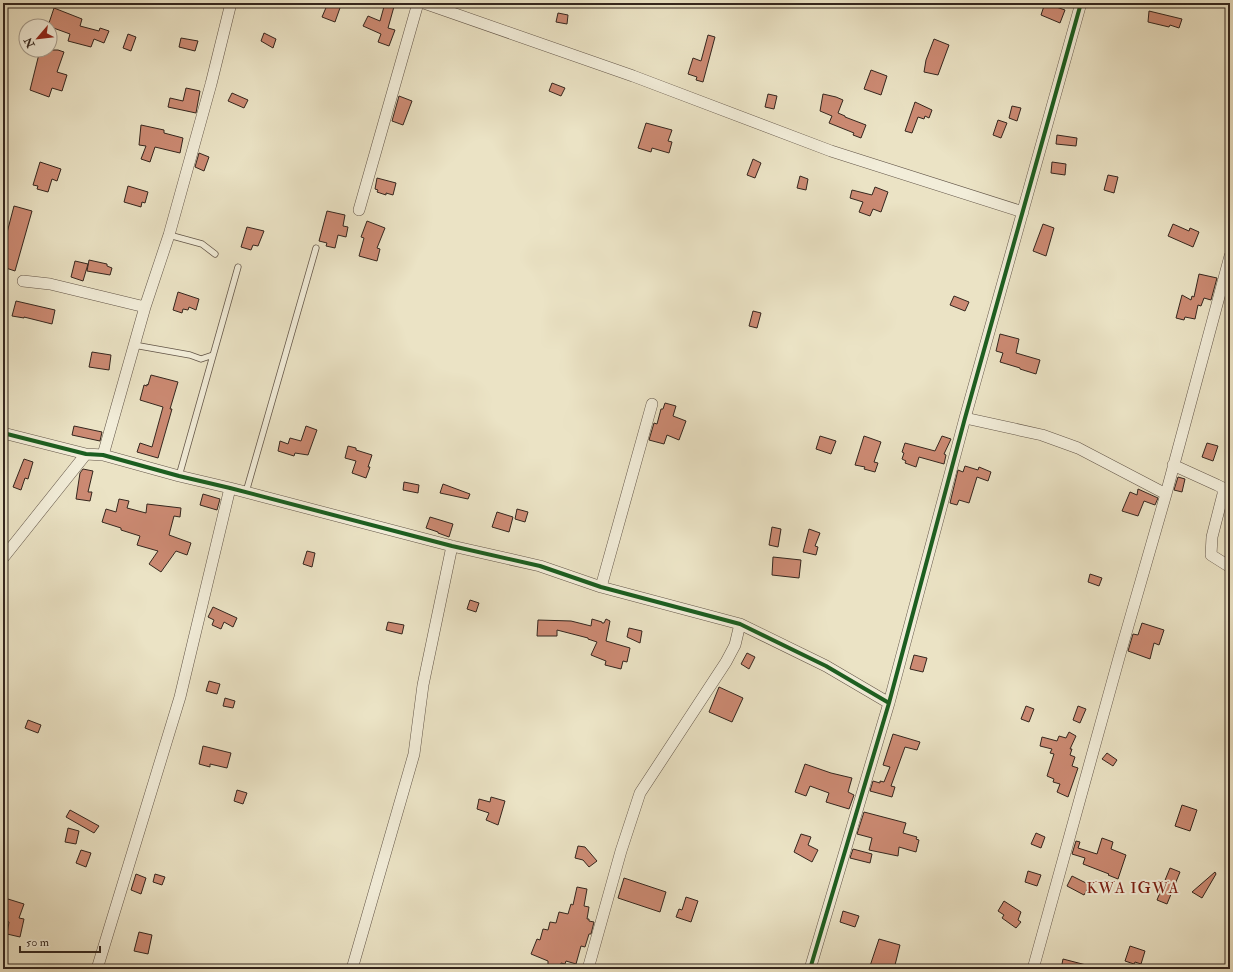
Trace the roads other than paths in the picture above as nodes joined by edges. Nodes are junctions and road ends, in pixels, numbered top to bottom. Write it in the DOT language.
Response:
graph roads {
  1 [pos="231,3"];
  2 [pos="418,3"];
  3 [pos="424,3"];
  4 [pos="1081,3"];
  5 [pos="359,210"];
  6 [pos="1023,212"];
  7 [pos="169,235"];
  8 [pos="316,248"];
  9 [pos="215,254"];
  10 [pos="1230,256"];
  11 [pos="238,267"];
  12 [pos="23,281"];
  13 [pos="145,307"];
  14 [pos="134,345"];
  15 [pos="213,355"];
  16 [pos="652,404"];
  17 [pos="965,418"];
  18 [pos="3,433"];
  19 [pos="86,454"];
  20 [pos="103,455"];
  21 [pos="1173,465"];
  22 [pos="179,476"];
  23 [pos="230,488"];
  24 [pos="246,492"];
  25 [pos="1166,494"];
  26 [pos="452,546"];
  27 [pos="3,558"];
  28 [pos="1230,567"];
  29 [pos="601,587"];
  30 [pos="740,624"];
  31 [pos="889,703"];
  32 [pos="97,969"];
  33 [pos="352,969"];
  34 [pos="588,969"];
  35 [pos="810,969"];
  36 [pos="1034,969"];
  1 -- 7 [label="street"];
  2 -- 5 [label="street"];
  3 -- 6 [label="street"];
  4 -- 6 [label="street"];
  6 -- 17 [label="street"];
  7 -- 9 [label="lane"];
  7 -- 13 [label="street"];
  8 -- 24 [label="lane"];
  10 -- 21 [label="street"];
  11 -- 15 [label="lane"];
  12 -- 13 [label="street"];
  13 -- 14 [label="street"];
  14 -- 15 [label="lane"];
  14 -- 20 [label="street"];
  15 -- 22 [label="lane"];
  16 -- 29 [label="street"];
  17 -- 25 [label="street"];
  17 -- 31 [label="street"];
  18 -- 19 [label="street"];
  19 -- 20 [label="street"];
  19 -- 27 [label="street"];
  20 -- 22 [label="street"];
  21 -- 25 [label="street"];
  21 -- 28 [label="street"];
  22 -- 23 [label="street"];
  23 -- 24 [label="street"];
  23 -- 32 [label="street"];
  24 -- 26 [label="street"];
  25 -- 36 [label="street"];
  26 -- 29 [label="street"];
  26 -- 33 [label="street"];
  29 -- 30 [label="street"];
  30 -- 31 [label="street"];
  30 -- 34 [label="street"];
  31 -- 35 [label="street"];
}
